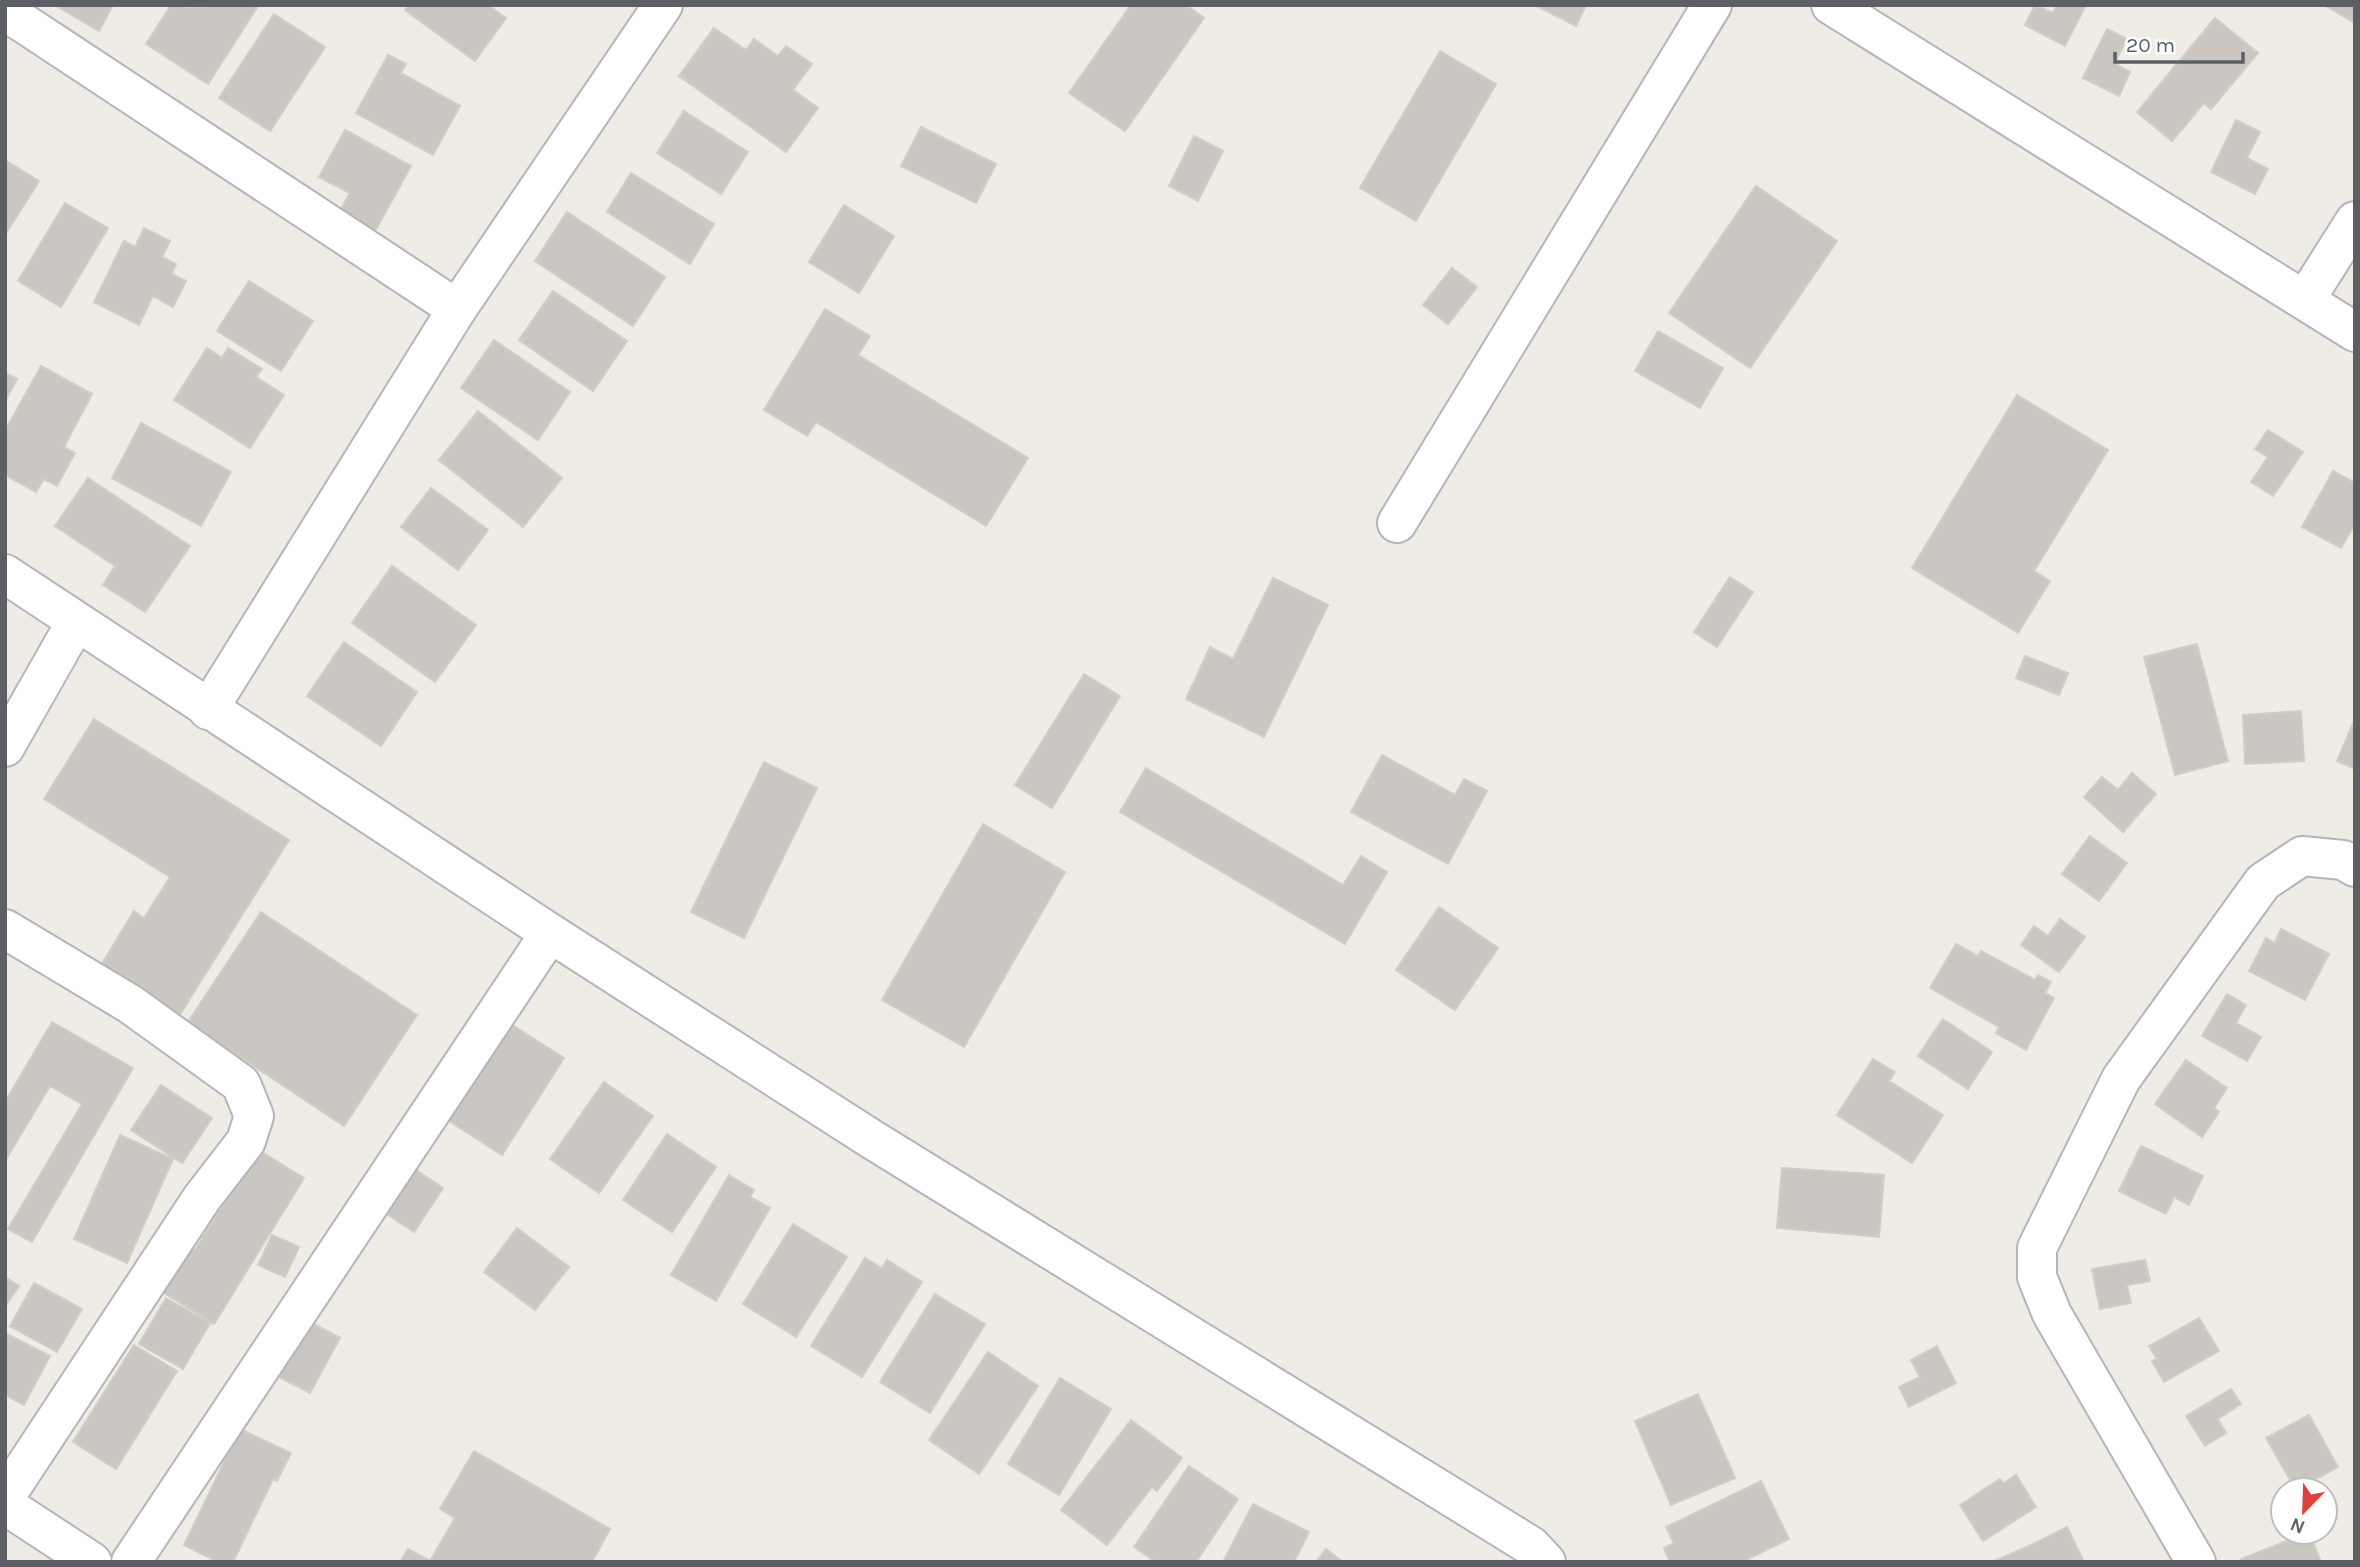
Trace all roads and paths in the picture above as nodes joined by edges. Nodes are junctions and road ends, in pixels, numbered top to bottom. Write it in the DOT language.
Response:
graph roads {
  1 [pos="663,5"];
  2 [pos="1712,5"];
  3 [pos="1831,5"];
  4 [pos="5,11"];
  5 [pos="2355,221"];
  6 [pos="2305,300"];
  7 [pos="457,309"];
  8 [pos="2355,332"];
  9 [pos="1397,523"];
  10 [pos="5,574"];
  11 [pos="76,622"];
  12 [pos="208,710"];
  13 [pos="5,747"];
  14 [pos="2355,867"];
  15 [pos="5,929"];
  16 [pos="550,933"];
  17 [pos="5,1497"];
  18 [pos="5,1505"];
  19 [pos="92,1562"];
  20 [pos="131,1562"];
  21 [pos="1546,1562"];
  22 [pos="2196,1562"];
  1 -- 7 [label="street"];
  2 -- 9 [label="street"];
  3 -- 6 [label="street"];
  4 -- 7 [label="street"];
  5 -- 6 [label="street"];
  6 -- 8 [label="street"];
  7 -- 12 [label="street"];
  10 -- 11 [label="street"];
  11 -- 12 [label="street"];
  11 -- 13 [label="street"];
  12 -- 16 [label="street"];
  14 -- 22 [label="street"];
  15 -- 17 [label="street"];
  16 -- 20 [label="street"];
  16 -- 21 [label="street"];
  18 -- 19 [label="street"];
}
